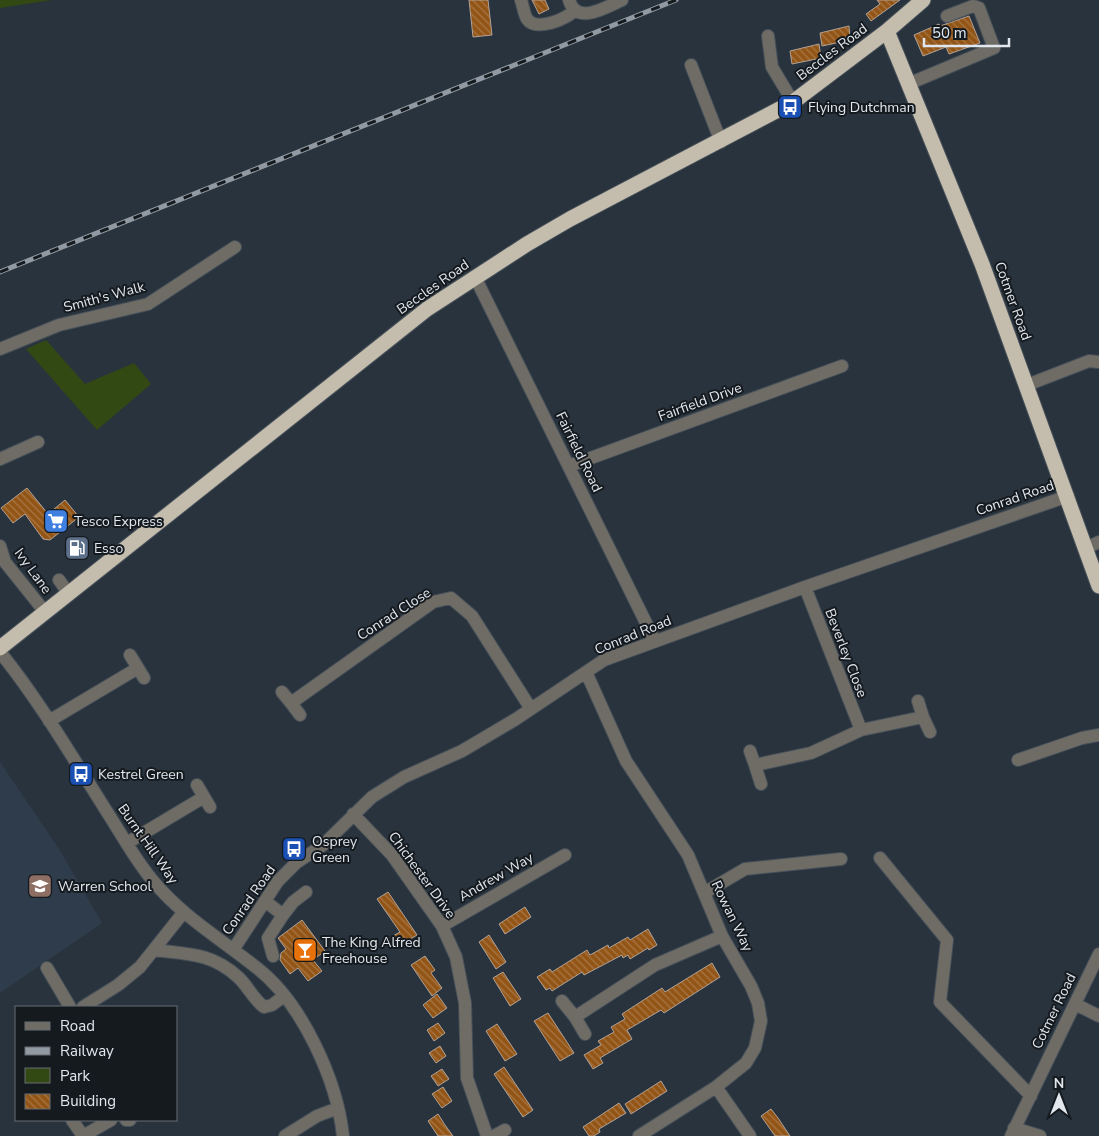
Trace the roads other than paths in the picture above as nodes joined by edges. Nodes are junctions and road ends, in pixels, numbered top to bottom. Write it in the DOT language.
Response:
graph roads {
  1 [pos="521,0"];
  2 [pos="622,0"];
  3 [pos="923,0"];
  4 [pos="572,5"];
  5 [pos="909,6"];
  6 [pos="947,16"];
  7 [pos="886,31"];
  8 [pos="768,36"];
  9 [pos="692,65"];
  10 [pos="908,84"];
  11 [pos="793,102"];
  12 [pos="721,142"];
  13 [pos="235,247"];
  14 [pos="475,277"];
  15 [pos="0,349"];
  16 [pos="1099,362"];
  17 [pos="842,366"];
  18 [pos="1027,385"];
  19 [pos="38,442"];
  20 [pos="0,459"];
  21 [pos="569,466"];
  22 [pos="1068,496"];
  23 [pos="1092,545"];
  24 [pos="0,546"];
  25 [pos="59,580"];
  26 [pos="1099,586"];
  27 [pos="804,587"];
  28 [pos="69,594"];
  29 [pos="45,612"];
  30 [pos="655,641"];
  31 [pos="0,648"];
  32 [pos="0,652"];
  33 [pos="130,655"];
  34 [pos="586,672"];
  35 [pos="282,692"];
  36 [pos="918,701"];
  37 [pos="291,703"];
  38 [pos="531,709"];
  39 [pos="300,715"];
  40 [pos="924,717"];
  41 [pos="49,721"];
  42 [pos="861,730"];
  43 [pos="930,732"];
  44 [pos="1099,735"];
  45 [pos="750,751"];
  46 [pos="1018,760"];
  47 [pos="755,765"];
  48 [pos="761,784"];
  49 [pos="197,785"];
  50 [pos="353,814"];
  51 [pos="127,843"];
  52 [pos="565,855"];
  53 [pos="880,858"];
  54 [pos="841,860"];
  55 [pos="306,892"];
  56 [pos="704,893"];
  57 [pos="265,901"];
  58 [pos="182,913"];
  59 [pos="282,915"];
  60 [pos="442,926"];
  61 [pos="722,936"];
  62 [pos="154,950"];
  63 [pos="233,950"];
  64 [pos="1099,954"];
  65 [pos="273,956"];
  66 [pos="47,968"];
  67 [pos="284,996"];
  68 [pos="562,1001"];
  69 [pos="1075,1004"];
  70 [pos="69,1006"];
  71 [pos="85,1006"];
  72 [pos="1099,1016"];
  73 [pos="575,1017"];
  74 [pos="585,1034"];
  75 [pos="716,1087"];
  76 [pos="1031,1096"];
  77 [pos="338,1108"];
  78 [pos="73,1121"];
  79 [pos="109,1121"];
  80 [pos="1012,1132"];
  81 [pos="83,1136"];
  82 [pos="285,1136"];
  83 [pos="343,1136"];
  84 [pos="487,1136"];
  85 [pos="639,1136"];
  86 [pos="750,1136"];
  87 [pos="1040,1136"];
  1 -- 4 [label="street"];
  2 -- 4 [label="street"];
  3 -- 5 [label="highway, Beccles Road"];
  5 -- 7 [label="highway, Beccles Road"];
  6 -- 10 [label="street"];
  7 -- 10 [label="highway, Cotmer Road"];
  7 -- 11 [label="highway, Beccles Road"];
  8 -- 11 [label="street"];
  9 -- 12 [label="street"];
  10 -- 18 [label="highway, Cotmer Road"];
  11 -- 12 [label="highway, Beccles Road"];
  12 -- 14 [label="highway, Beccles Road"];
  13 -- 15 [label="street, Smith's Walk"];
  14 -- 21 [label="street, Fairfield Road"];
  14 -- 28 [label="highway, Beccles Road"];
  16 -- 18 [label="street"];
  17 -- 21 [label="street, Fairfield Drive"];
  18 -- 22 [label="highway, Cotmer Road"];
  19 -- 20 [label="street"];
  21 -- 30 [label="street, Fairfield Road"];
  22 -- 23 [label="highway, Cotmer Road"];
  22 -- 27 [label="street, Conrad Road"];
  23 -- 26 [label="highway, Cotmer Road"];
  24 -- 29 [label="street, Ivy Lane"];
  25 -- 28 [label="street"];
  27 -- 30 [label="street, Conrad Road"];
  27 -- 42 [label="street, Beverley Close"];
  28 -- 29 [label="highway, Beccles Road"];
  29 -- 31 [label="highway, Beccles Road"];
  30 -- 34 [label="street, Conrad Road"];
  32 -- 41 [label="street, Burnt Hill Way"];
  33 -- 41 [label="street"];
  34 -- 38 [label="street, Conrad Road"];
  34 -- 56 [label="street, Rowan Way"];
  35 -- 37 [label="street"];
  36 -- 40 [label="street"];
  37 -- 38 [label="street, Conrad Close"];
  37 -- 39 [label="street"];
  38 -- 50 [label="street, Conrad Road"];
  40 -- 42 [label="street"];
  40 -- 43 [label="street"];
  41 -- 51 [label="street, Burnt Hill Way"];
  42 -- 47 [label="street"];
  44 -- 46 [label="street"];
  45 -- 47 [label="street"];
  47 -- 48 [label="street"];
  49 -- 51 [label="street"];
  50 -- 57 [label="street, Conrad Road"];
  50 -- 60 [label="street, Chichester Drive"];
  51 -- 58 [label="street, Burnt Hill Way"];
  52 -- 60 [label="street, Andrew Way"];
  53 -- 76 [label="street"];
  54 -- 56 [label="street"];
  55 -- 59 [label="street"];
  56 -- 61 [label="street, Rowan Way"];
  57 -- 59 [label="street"];
  57 -- 63 [label="street, Conrad Road"];
  58 -- 62 [label="street"];
  58 -- 63 [label="street, Burnt Hill Way"];
  59 -- 65 [label="street"];
  60 -- 84 [label="street, Chichester Drive"];
  61 -- 73 [label="street"];
  61 -- 75 [label="street, Rowan Way"];
  62 -- 67 [label="street"];
  62 -- 71 [label="street"];
  63 -- 67 [label="street, Burnt Hill Way"];
  64 -- 69 [label="street, Cotmer Road"];
  66 -- 70 [label="street"];
  67 -- 77 [label="street, Burnt Hill Way"];
  68 -- 73 [label="street"];
  69 -- 72 [label="street"];
  69 -- 76 [label="street, Cotmer Road"];
  73 -- 74 [label="street"];
  75 -- 85 [label="street, Rowan Way"];
  75 -- 86 [label="street"];
  76 -- 80 [label="street, Cotmer Road"];
  77 -- 82 [label="street"];
  77 -- 83 [label="street, Burnt Hill Way"];
  78 -- 81 [label="street"];
  79 -- 81 [label="street"];
  80 -- 87 [label="street"];
}
